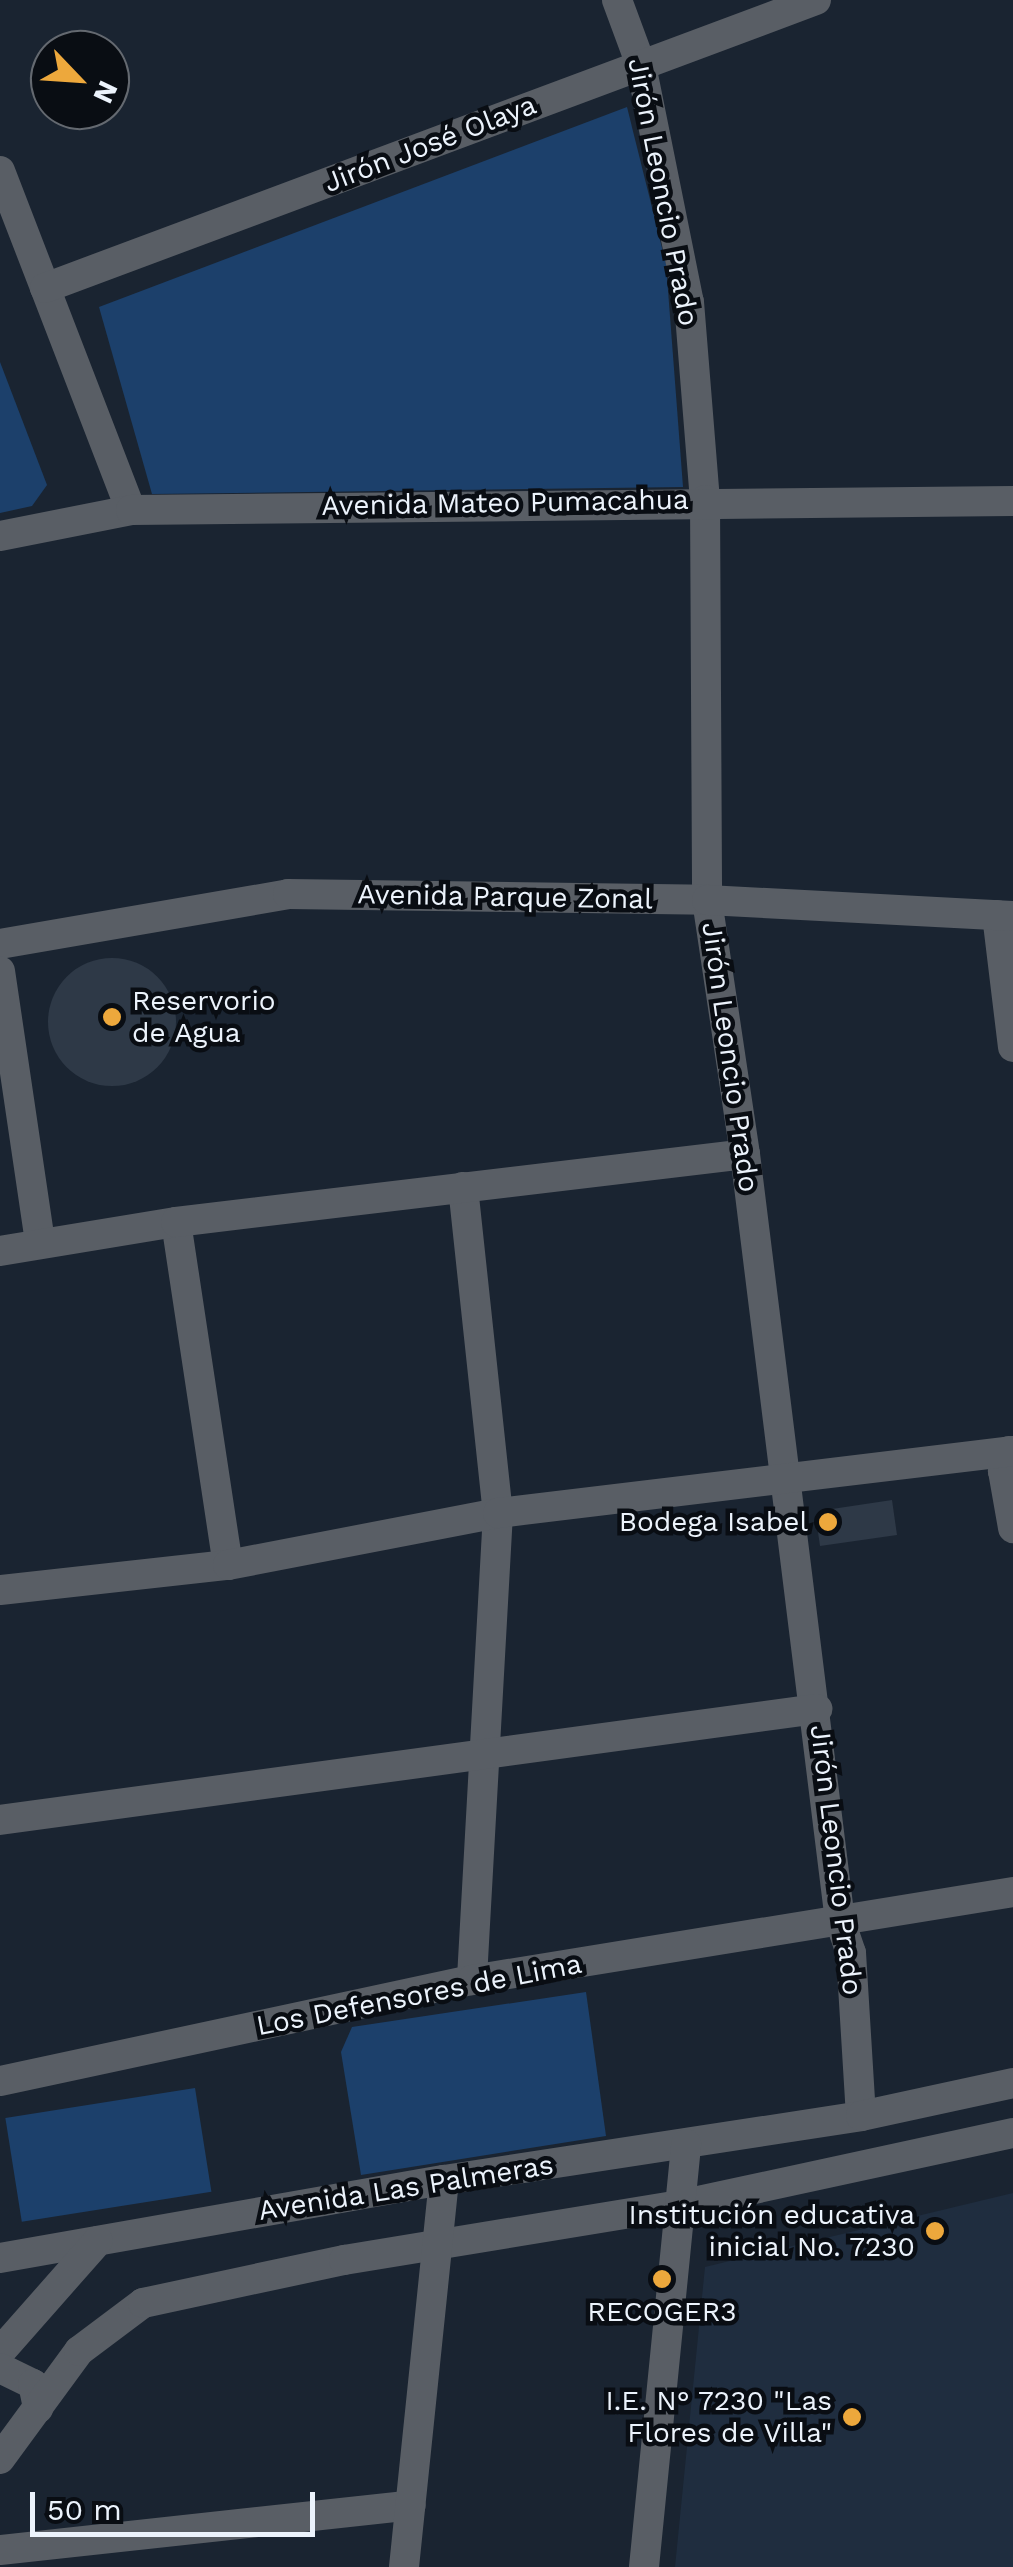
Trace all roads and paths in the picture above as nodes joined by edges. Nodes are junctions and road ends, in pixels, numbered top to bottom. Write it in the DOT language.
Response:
graph roads {
  1 [pos="618,0"];
  2 [pos="816,0"];
  3 [pos="641,64"];
  4 [pos="0,171"];
  5 [pos="12,236"];
  6 [pos="45,288"];
  7 [pos="705,500"];
  8 [pos="1013,501"];
  9 [pos="131,510"];
  10 [pos="0,536"];
  11 [pos="707,900"];
  12 [pos="1005,915"];
  13 [pos="0,944"];
  14 [pos="0,971"];
  15 [pos="1013,1047"];
  16 [pos="746,1154"];
  17 [pos="463,1187"];
  18 [pos="176,1222"];
  19 [pos="40,1243"];
  20 [pos="0,1251"];
  21 [pos="1011,1451"];
  22 [pos="786,1479"];
  23 [pos="498,1514"];
  24 [pos="1013,1528"];
  25 [pos="228,1565"];
  26 [pos="0,1590"];
  27 [pos="818,1708"];
  28 [pos="488,1750"];
  29 [pos="0,1820"];
  30 [pos="1013,1892"];
  31 [pos="840,1921"];
  32 [pos="472,1980"];
  33 [pos="0,2081"];
  34 [pos="1013,2083"];
  35 [pos="861,2116"];
  36 [pos="1013,2133"];
  37 [pos="686,2144"];
  38 [pos="444,2180"];
  39 [pos="680,2205"];
  40 [pos="98,2241"];
  41 [pos="437,2246"];
  42 [pos="0,2258"];
  43 [pos="0,2352"];
  44 [pos="0,2368"];
  45 [pos="38,2408"];
  46 [pos="0,2459"];
  47 [pos="411,2504"];
  48 [pos="0,2550"];
  49 [pos="404,2567"];
  50 [pos="644,2567"];
  1 -- 3 [label="street, Jirón Leoncio Prado"];
  2 -- 3 [label="street, Jirón José Olaya"];
  3 -- 6 [label="street, Jirón José Olaya"];
  3 -- 7 [label="street, Jirón Leoncio Prado"];
  4 -- 5 [label="street"];
  5 -- 6 [label="street"];
  6 -- 9 [label="street"];
  7 -- 8 [label="street, Avenida Mateo Pumacahua"];
  7 -- 9 [label="street, Avenida Mateo Pumacahua"];
  7 -- 11 [label="street, Jirón Leoncio Prado"];
  9 -- 10 [label="street, Avenida Mateo Pumacahua"];
  11 -- 12 [label="street, Avenida Parque Zonal"];
  11 -- 13 [label="street, Avenida Parque Zonal"];
  11 -- 16 [label="street, Jirón Leoncio Prado"];
  12 -- 15 [label="street"];
  14 -- 19 [label="street"];
  16 -- 17 [label="street"];
  16 -- 22 [label="street, Jirón Leoncio Prado"];
  17 -- 18 [label="street"];
  17 -- 23 [label="street"];
  18 -- 19 [label="street"];
  18 -- 25 [label="street"];
  19 -- 20 [label="street"];
  21 -- 22 [label="street"];
  21 -- 24 [label="street"];
  22 -- 23 [label="street"];
  22 -- 27 [label="street, Jirón Leoncio Prado"];
  23 -- 25 [label="street"];
  23 -- 28 [label="street"];
  25 -- 26 [label="street"];
  27 -- 28 [label="street"];
  27 -- 31 [label="street, Jirón Leoncio Prado"];
  28 -- 29 [label="street"];
  28 -- 32 [label="street"];
  30 -- 31 [label="street, Los Defensores de Lima"];
  31 -- 32 [label="street, Los Defensores de Lima"];
  31 -- 35 [label="street, Jirón Leoncio Prado"];
  32 -- 33 [label="street, Los Defensores de Lima"];
  34 -- 35 [label="street, Avenida Las Palmeras"];
  35 -- 37 [label="street, Avenida Las Palmeras"];
  36 -- 39 [label="street"];
  37 -- 38 [label="street, Avenida Las Palmeras"];
  37 -- 39 [label="street"];
  38 -- 40 [label="street, Avenida Las Palmeras"];
  38 -- 41 [label="street"];
  39 -- 41 [label="street"];
  39 -- 50 [label="street"];
  40 -- 42 [label="street, Avenida Las Palmeras"];
  40 -- 43 [label="street"];
  41 -- 45 [label="street"];
  41 -- 47 [label="street"];
  44 -- 45 [label="street"];
  45 -- 46 [label="street"];
  47 -- 48 [label="street"];
  47 -- 49 [label="street"];
}
